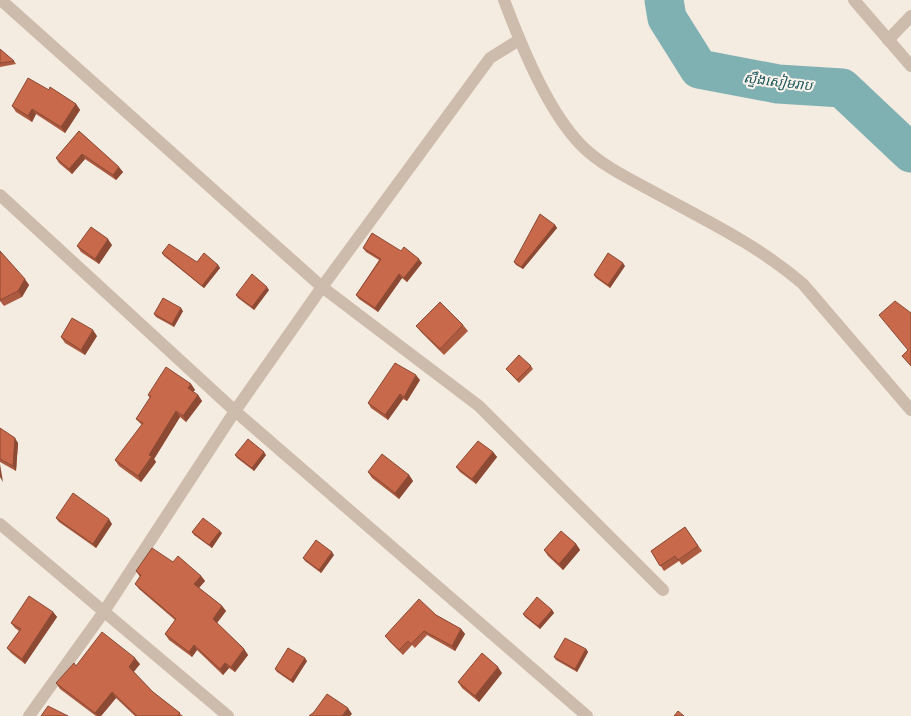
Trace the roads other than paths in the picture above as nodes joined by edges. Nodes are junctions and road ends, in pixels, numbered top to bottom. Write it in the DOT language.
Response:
graph roads {
  1 [pos="1,0"];
  2 [pos="504,0"];
  3 [pos="854,0"];
  4 [pos="911,16"];
  5 [pos="519,40"];
  6 [pos="888,40"];
  7 [pos="911,66"];
  8 [pos="0,195"];
  9 [pos="322,287"];
  10 [pos="911,410"];
  11 [pos="235,411"];
  12 [pos="0,524"];
  13 [pos="663,590"];
  14 [pos="103,613"];
  15 [pos="29,716"];
  16 [pos="228,716"];
  17 [pos="587,716"];
  1 -- 9 [label="street"];
  2 -- 5 [label="street"];
  3 -- 6 [label="street"];
  4 -- 6 [label="street"];
  5 -- 9 [label="street"];
  5 -- 10 [label="street"];
  6 -- 7 [label="street"];
  8 -- 11 [label="street"];
  9 -- 11 [label="street"];
  9 -- 13 [label="street"];
  11 -- 14 [label="street"];
  11 -- 17 [label="street"];
  12 -- 14 [label="street"];
  14 -- 15 [label="street"];
  14 -- 16 [label="street"];
}
